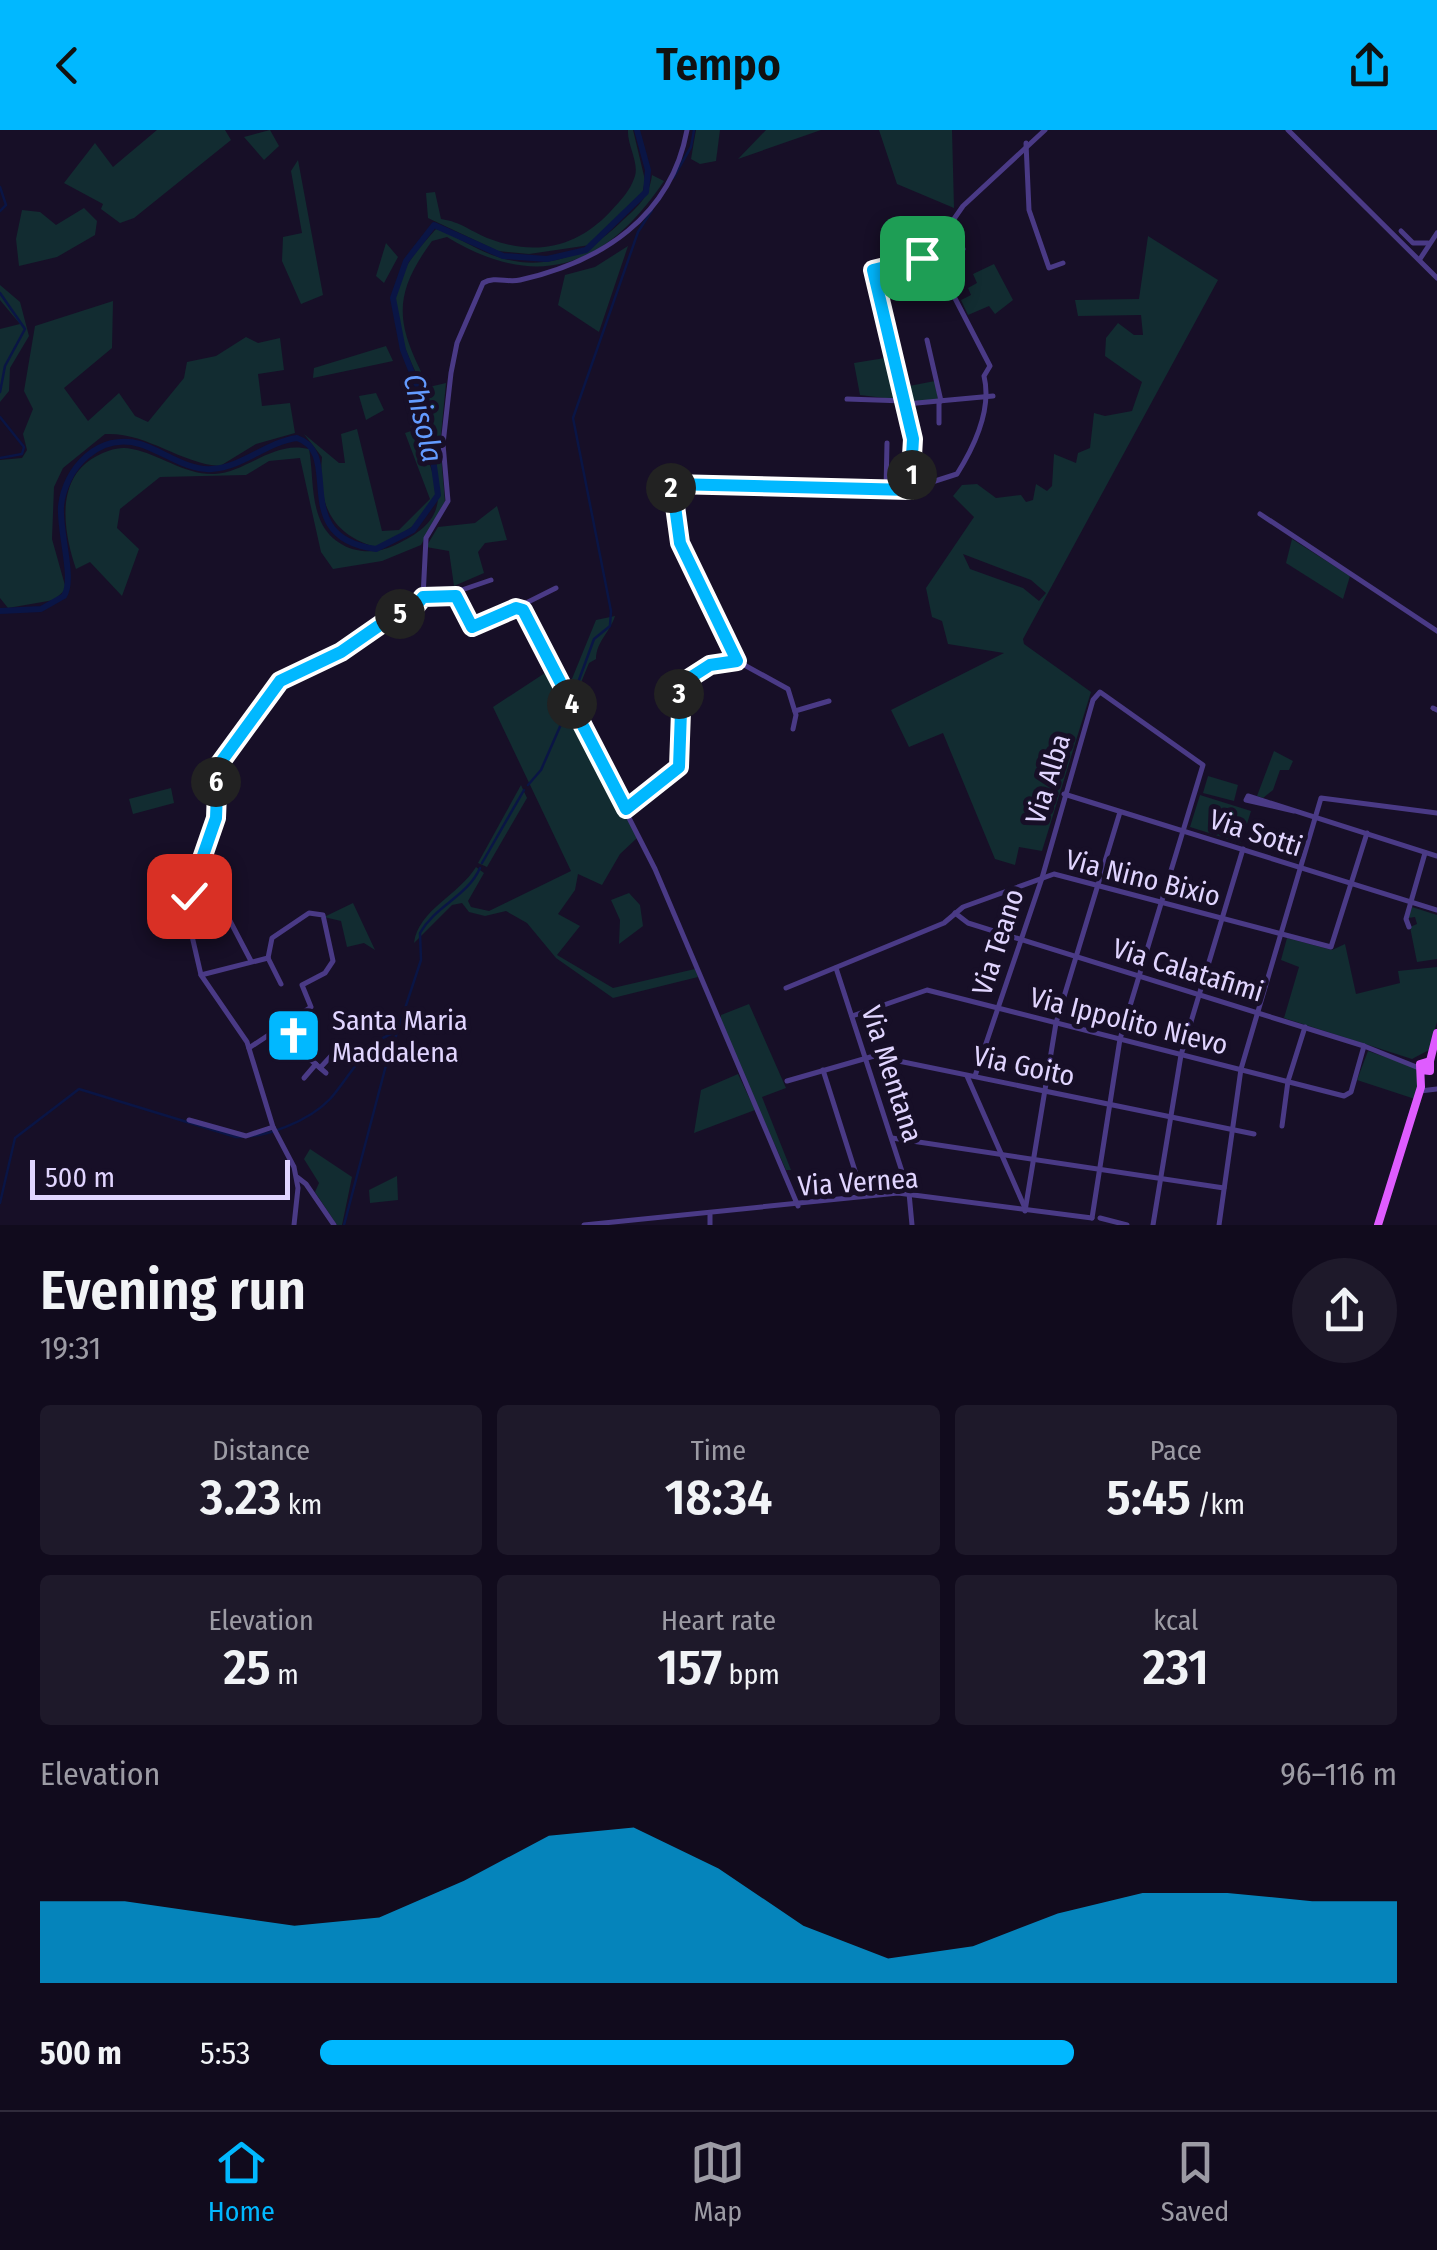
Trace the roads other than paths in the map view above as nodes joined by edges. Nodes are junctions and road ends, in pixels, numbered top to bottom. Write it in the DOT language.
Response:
graph roads {
  1 [pos="687,130"];
  2 [pos="1044,130"];
  3 [pos="1288,130"];
  4 [pos="1304,130"];
  5 [pos="1298,140"];
  6 [pos="1026,143"];
  7 [pos="950,222"];
  8 [pos="1401,231"];
  9 [pos="1437,233"];
  10 [pos="1428,243"];
  11 [pos="964,249"];
  12 [pos="931,254"];
  13 [pos="1419,260"];
  14 [pos="1063,263"];
  15 [pos="1437,278"];
  16 [pos="927,340"];
  17 [pos="990,395"];
  18 [pos="847,399"];
  19 [pos="940,401"];
  20 [pos="906,403"];
  21 [pos="939,423"];
  22 [pos="887,443"];
  23 [pos="886,490"];
  24 [pos="910,490"];
  25 [pos="1260,514"];
  26 [pos="491,580"];
  27 [pos="556,588"];
  28 [pos="450,594"];
  29 [pos="423,597"];
  30 [pos="516,608"];
  31 [pos="1437,631"];
  32 [pos="737,661"];
  33 [pos="830,702"];
  34 [pos="795,711"];
  35 [pos="793,730"];
  36 [pos="1064,794"];
  37 [pos="626,809"];
  38 [pos="1294,811"];
  39 [pos="1120,812"];
  40 [pos="1437,813"];
  41 [pos="1316,818"];
  42 [pos="1184,831"];
  43 [pos="1367,834"];
  44 [pos="1243,850"];
  45 [pos="1426,852"];
  46 [pos="1437,856"];
  47 [pos="1304,869"];
  48 [pos="1042,878"];
  49 [pos="1352,883"];
  50 [pos="1099,886"];
  51 [pos="1163,902"];
  52 [pos="1411,902"];
  53 [pos="1437,910"];
  54 [pos="955,913"];
  55 [pos="1222,918"];
  56 [pos="229,919"];
  57 [pos="1409,928"];
  58 [pos="1283,934"];
  59 [pos="1019,938"];
  60 [pos="1076,956"];
  61 [pos="268,958"];
  62 [pos="251,962"];
  63 [pos="836,968"];
  64 [pos="201,974"];
  65 [pos="1140,976"];
  66 [pos="281,984"];
  67 [pos="786,988"];
  68 [pos="1199,994"];
  69 [pos="997,1009"];
  70 [pos="1260,1013"];
  71 [pos="852,1016"];
  72 [pos="1056,1024"];
  73 [pos="1305,1027"];
  74 [pos="276,1031"];
  75 [pos="1437,1032"];
  76 [pos="1120,1040"];
  77 [pos="1364,1046"];
  78 [pos="249,1048"];
  79 [pos="1181,1054"];
  80 [pos="332,1055"];
  81 [pos="866,1057"];
  82 [pos="321,1068"];
  83 [pos="1424,1068"];
  84 [pos="1241,1069"];
  85 [pos="822,1070"];
  86 [pos="966,1074"];
  87 [pos="976,1076"];
  88 [pos="304,1078"];
  89 [pos="787,1081"];
  90 [pos="1288,1081"];
  91 [pos="1437,1089"];
  92 [pos="1045,1091"];
  93 [pos="1420,1091"];
  94 [pos="1110,1104"];
  95 [pos="1171,1116"];
  96 [pos="189,1120"];
  97 [pos="1282,1126"];
  98 [pos="1232,1129"];
  99 [pos="274,1130"];
  100 [pos="1254,1134"];
  101 [pos="892,1138"];
  102 [pos="1002,1154"];
  103 [pos="1035,1158"];
  104 [pos="1100,1168"];
  105 [pos="297,1177"];
  106 [pos="1162,1178"];
  107 [pos="1224,1188"];
  108 [pos="909,1192"];
  109 [pos="863,1196"];
  110 [pos="1025,1198"];
  111 [pos="798,1206"];
  112 [pos="1025,1210"];
  113 [pos="710,1215"];
  114 [pos="702,1216"];
  115 [pos="1056,1216"];
  116 [pos="1094,1220"];
  117 [pos="294,1225"];
  118 [pos="334,1225"];
  119 [pos="584,1225"];
  120 [pos="700,1225"];
  121 [pos="710,1225"];
  122 [pos="912,1225"];
  123 [pos="1055,1225"];
  124 [pos="1127,1225"];
  125 [pos="1154,1225"];
  126 [pos="1218,1225"];
  127 [pos="1378,1225"];
  1 -- 29 [label="street"];
  2 -- 6 [label="street"];
  3 -- 5 [label="street"];
  4 -- 5 [label="street"];
  5 -- 13 [label="street"];
  6 -- 7 [label="street"];
  6 -- 14 [label="street"];
  7 -- 11 [label="street"];
  7 -- 12 [label="street"];
  8 -- 10 [label="street"];
  9 -- 10 [label="street"];
  10 -- 13 [label="street"];
  12 -- 17 [label="street"];
  12 -- 20 [label="street"];
  13 -- 15 [label="street"];
  16 -- 19 [label="street"];
  17 -- 19 [label="street"];
  17 -- 24 [label="street"];
  18 -- 20 [label="street"];
  19 -- 20 [label="street"];
  19 -- 21 [label="street"];
  20 -- 24 [label="street"];
  22 -- 23 [label="street"];
  23 -- 24 [label="street"];
  23 -- 32 [label="street"];
  25 -- 31 [label="street"];
  26 -- 28 [label="street"];
  27 -- 30 [label="street"];
  28 -- 29 [label="street"];
  28 -- 30 [label="street"];
  29 -- 64 [label="street"];
  30 -- 37 [label="street"];
  32 -- 34 [label="street"];
  32 -- 37 [label="street"];
  33 -- 34 [label="street"];
  34 -- 35 [label="street"];
  36 -- 39 [label="street, Via Sotti"];
  36 -- 42 [label="street, Via Alba"];
  36 -- 48 [label="street, Via Alba"];
  37 -- 111 [label="street"];
  38 -- 38 [label="street"];
  38 -- 41 [label="street"];
  39 -- 42 [label="street, Via Sotti"];
  39 -- 50 [label="street"];
  40 -- 41 [label="street"];
  41 -- 43 [label="street"];
  41 -- 47 [label="street"];
  42 -- 44 [label="street, Via Sotti"];
  42 -- 51 [label="street"];
  43 -- 45 [label="street"];
  43 -- 49 [label="street"];
  44 -- 47 [label="street, Via Sotti"];
  44 -- 55 [label="street"];
  45 -- 46 [label="street"];
  45 -- 52 [label="street"];
  47 -- 49 [label="street, Via Sotti"];
  47 -- 58 [label="street"];
  48 -- 50 [label="street, Via Nino Bixio"];
  48 -- 54 [label="street, Via Nino Bixio"];
  48 -- 59 [label="street, Via Teano"];
  49 -- 52 [label="street, Via Sotti"];
  49 -- 58 [label="street, Via Nino Bixio"];
  50 -- 51 [label="street, Via Nino Bixio"];
  50 -- 60 [label="street"];
  51 -- 55 [label="street, Via Nino Bixio"];
  51 -- 65 [label="street"];
  52 -- 53 [label="street, Via Sotti"];
  52 -- 57 [label="street"];
  54 -- 59 [label="street, Via Calatafimi"];
  54 -- 63 [label="street, Via Nino Bixio"];
  55 -- 58 [label="street, Via Nino Bixio"];
  55 -- 68 [label="street"];
  56 -- 62 [label="street"];
  58 -- 70 [label="street"];
  59 -- 60 [label="street, Via Calatafimi"];
  59 -- 69 [label="street, Via Teano"];
  60 -- 65 [label="street, Via Calatafimi"];
  60 -- 72 [label="street"];
  61 -- 62 [label="street"];
  61 -- 66 [label="street"];
  61 -- 74 [label="street"];
  62 -- 64 [label="street"];
  63 -- 67 [label="street, Via Nino Bixio"];
  63 -- 71 [label="street, Via Mentana"];
  64 -- 78 [label="street"];
  65 -- 68 [label="street, Via Calatafimi"];
  65 -- 76 [label="street"];
  68 -- 70 [label="street, Via Calatafimi"];
  68 -- 79 [label="street"];
  69 -- 71 [label="street, Via Ippolito Nievo"];
  69 -- 72 [label="street, Via Ippolito Nievo"];
  69 -- 87 [label="street, Via Teano"];
  70 -- 73 [label="street, Via Calatafimi"];
  70 -- 84 [label="street"];
  71 -- 81 [label="street, Via Mentana"];
  72 -- 76 [label="street, Via Ippolito Nievo"];
  72 -- 92 [label="street"];
  73 -- 77 [label="street, Via Calatafimi"];
  73 -- 90 [label="street"];
  74 -- 78 [label="street"];
  74 -- 82 [label="street"];
  75 -- 83 [label="main road"];
  76 -- 79 [label="street, Via Ippolito Nievo"];
  76 -- 94 [label="street"];
  77 -- 83 [label="street, Via Calatafimi"];
  77 -- 90 [label="street, Via Ippolito Nievo"];
  78 -- 99 [label="street"];
  79 -- 84 [label="street, Via Ippolito Nievo"];
  79 -- 95 [label="street"];
  80 -- 82 [label="street"];
  81 -- 85 [label="street, Via Goito"];
  81 -- 86 [label="street, Via Goito"];
  81 -- 101 [label="street, Via Mentana"];
  82 -- 88 [label="street"];
  83 -- 93 [label="main road"];
  84 -- 90 [label="street, Via Ippolito Nievo"];
  84 -- 98 [label="street"];
  85 -- 89 [label="street, Via Goito"];
  85 -- 109 [label="street"];
  86 -- 87 [label="street, Via Goito"];
  86 -- 102 [label="street"];
  87 -- 92 [label="street, Via Goito"];
  90 -- 97 [label="street"];
  91 -- 93 [label="street"];
  92 -- 94 [label="street, Via Goito"];
  92 -- 103 [label="street"];
  93 -- 127 [label="main road"];
  94 -- 95 [label="street, Via Goito"];
  94 -- 104 [label="street"];
  95 -- 98 [label="street, Via Goito"];
  95 -- 106 [label="street"];
  96 -- 99 [label="street"];
  98 -- 100 [label="street, Via Goito"];
  98 -- 107 [label="street"];
  99 -- 105 [label="street"];
  101 -- 102 [label="street"];
  101 -- 108 [label="street, Via Mentana"];
  102 -- 103 [label="street"];
  102 -- 110 [label="street"];
  103 -- 104 [label="street"];
  103 -- 110 [label="street"];
  104 -- 106 [label="street"];
  104 -- 116 [label="street"];
  105 -- 117 [label="street"];
  105 -- 118 [label="street"];
  106 -- 107 [label="street"];
  106 -- 125 [label="street"];
  107 -- 126 [label="street"];
  108 -- 109 [label="street, Via Vernea"];
  108 -- 112 [label="street, Via Vernea"];
  108 -- 122 [label="street, Via Mentana"];
  109 -- 111 [label="street, Via Vernea"];
  110 -- 112 [label="street"];
  111 -- 113 [label="street, Via Vernea"];
  112 -- 115 [label="street, Via Vernea"];
  113 -- 114 [label="street, Via Vernea"];
  113 -- 121 [label="street"];
  114 -- 119 [label="street, Via Vernea"];
  114 -- 120 [label="street"];
  115 -- 116 [label="street, Via Vernea"];
  115 -- 123 [label="street"];
  116 -- 124 [label="street"];
}
